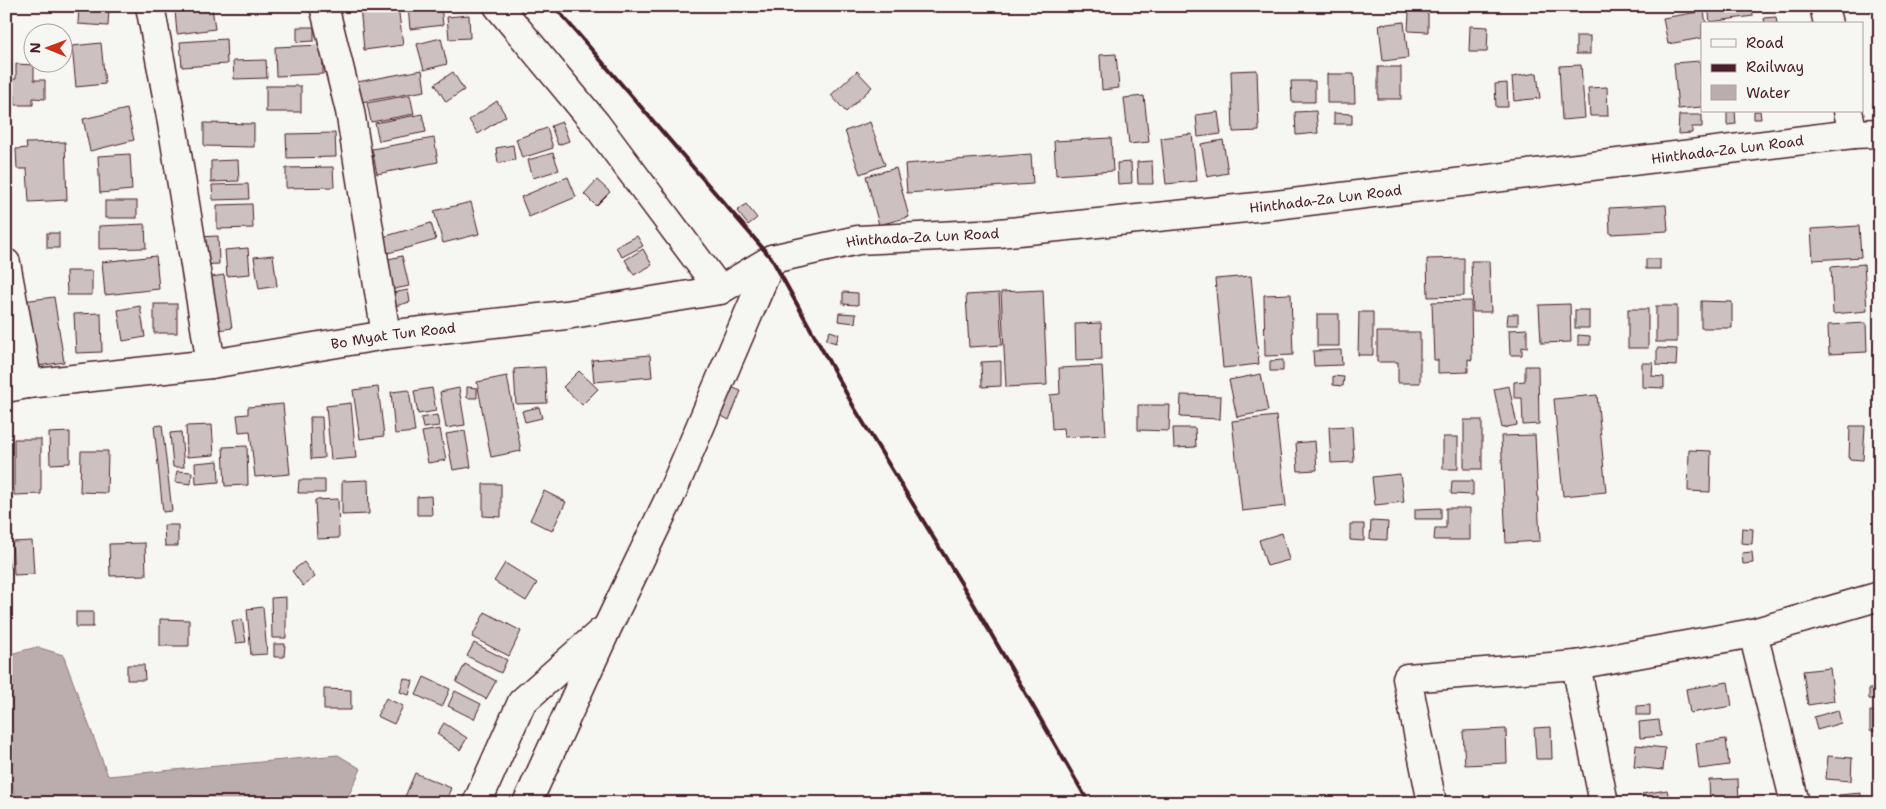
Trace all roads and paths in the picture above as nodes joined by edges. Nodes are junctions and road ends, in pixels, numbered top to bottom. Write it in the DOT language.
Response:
graph roads {
  1 [pos="150,6"];
  2 [pos="324,6"];
  3 [pos="498,6"];
  4 [pos="1824,6"];
  5 [pos="1828,22"];
  6 [pos="1860,126"];
  7 [pos="772,259"];
  8 [pos="6,263"];
  9 [pos="720,290"];
  10 [pos="386,335"];
  11 [pos="211,364"];
  12 [pos="17,386"];
  13 [pos="1880,596"];
  14 [pos="608,626"];
  15 [pos="1753,633"];
  16 [pos="1576,665"];
  17 [pos="477,803"];
  18 [pos="527,803"];
  19 [pos="1432,803"];
  20 [pos="1604,803"];
  21 [pos="1796,803"];
  1 -- 11 [label="street"];
  2 -- 10 [label="street"];
  3 -- 9 [label="street"];
  4 -- 5 [label="street"];
  6 -- 7 [label="street, Hinthada-Za Lun Road"];
  7 -- 9 [label="street, Bo Myat Tun Road"];
  7 -- 14 [label="street"];
  8 -- 12 [label="street"];
  9 -- 10 [label="street, Bo Myat Tun Road"];
  10 -- 11 [label="street, Bo Myat Tun Road"];
  11 -- 12 [label="street, Bo Myat Tun Road"];
  13 -- 15 [label="street"];
  14 -- 17 [label="street"];
  14 -- 18 [label="street"];
  15 -- 16 [label="street"];
  15 -- 21 [label="street"];
  16 -- 19 [label="street"];
  16 -- 20 [label="street"];
}
